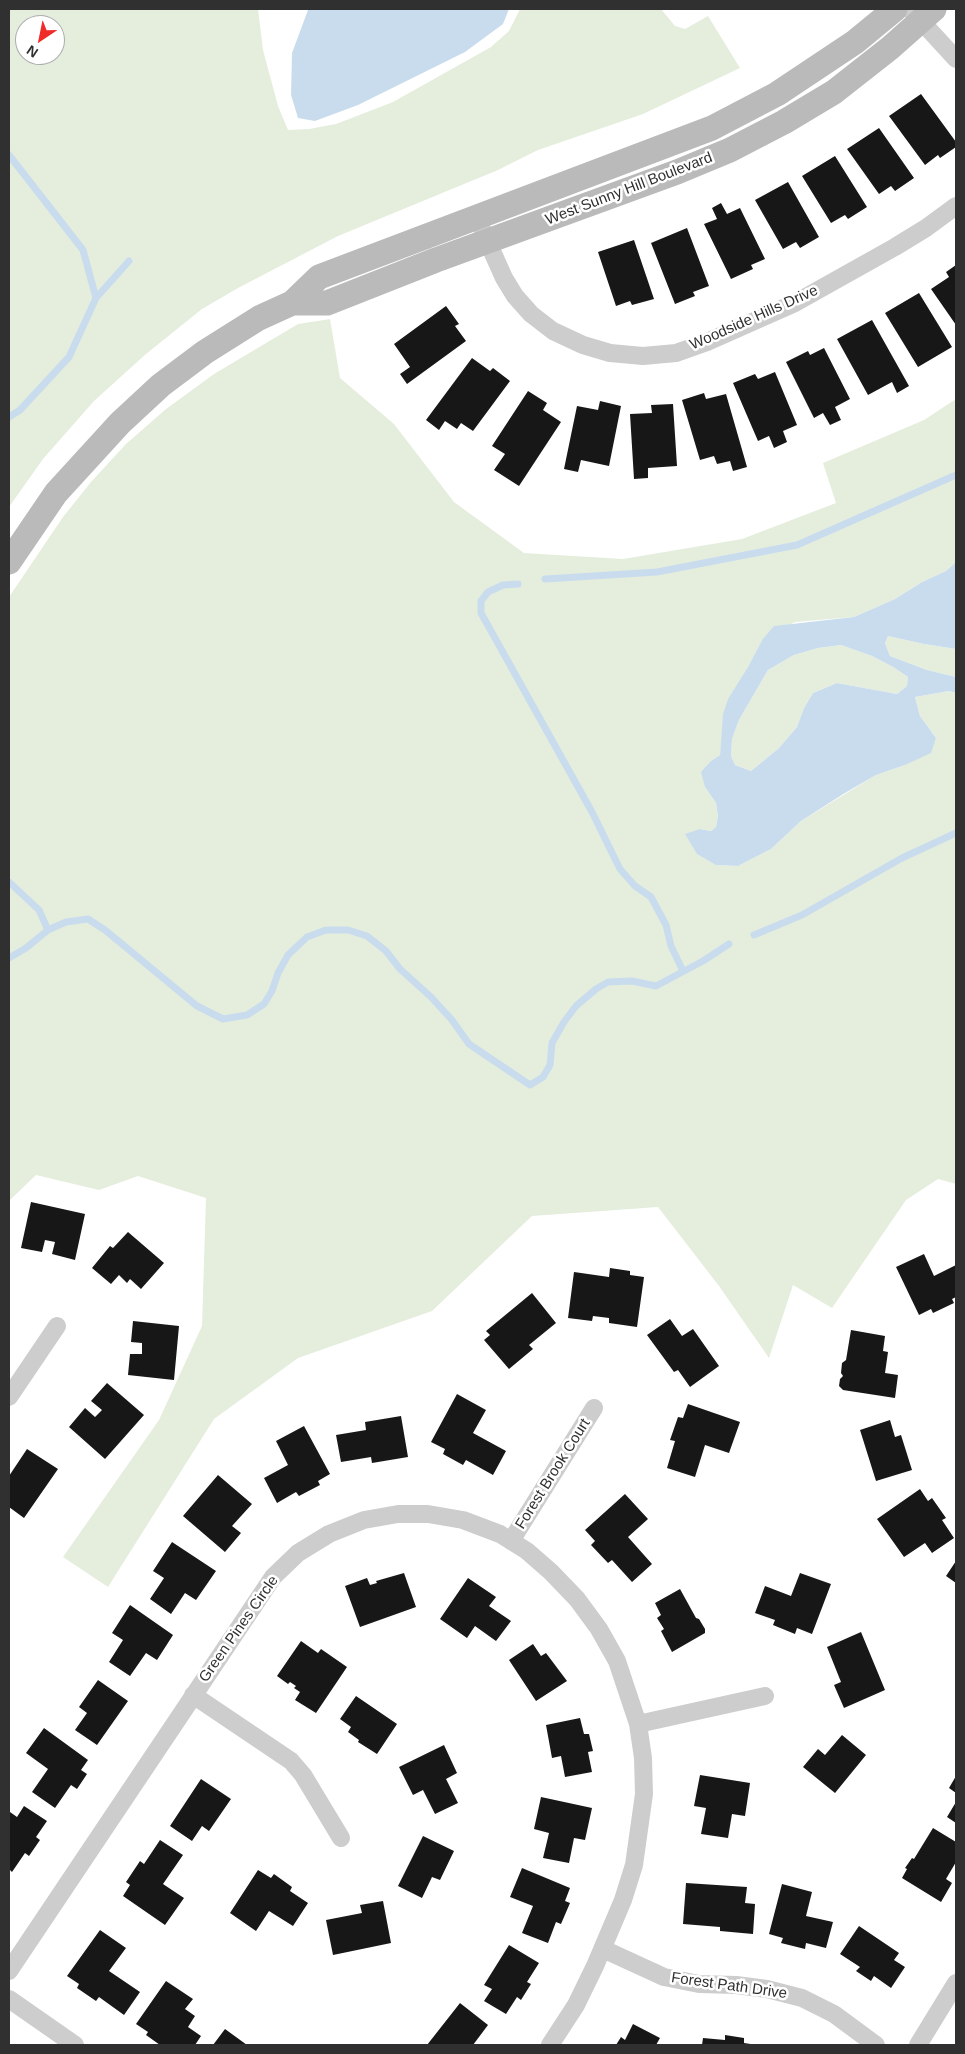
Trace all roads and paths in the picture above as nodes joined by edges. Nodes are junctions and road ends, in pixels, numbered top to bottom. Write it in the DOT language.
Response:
graph roads {
  1 [pos="895,9"];
  2 [pos="922,13"];
  3 [pos="956,59"];
  4 [pos="956,206"];
  5 [pos="478,217"];
  6 [pos="487,242"];
  7 [pos="292,303"];
  8 [pos="9,562"];
  9 [pos="57,1326"];
  10 [pos="9,1397"];
  11 [pos="594,1408"];
  12 [pos="511,1541"];
  13 [pos="193,1695"];
  14 [pos="765,1696"];
  15 [pos="638,1724"];
  16 [pos="341,1838"];
  17 [pos="603,1950"];
  18 [pos="9,1971"];
  19 [pos="956,1983"];
  20 [pos="9,1998"];
  21 [pos="75,2045"];
  22 [pos="550,2045"];
  23 [pos="876,2045"];
  24 [pos="918,2045"];
  1 -- 5 [label="street, West Sunny Hill Boulevard"];
  2 -- 3 [label="street"];
  2 -- 6 [label="street, West Sunny Hill Boulevard"];
  4 -- 6 [label="street, Woodside Hills Drive"];
  5 -- 6 [label="street, Woodside Hills Drive"];
  5 -- 7 [label="street, West Sunny Hill Boulevard"];
  6 -- 7 [label="street, West Sunny Hill Boulevard"];
  7 -- 8 [label="street, West Sunny Hill Boulevard"];
  9 -- 10 [label="street"];
  11 -- 12 [label="street, Forest Brook Court"];
  12 -- 13 [label="street, Green Pines Circle"];
  12 -- 15 [label="street, Green Pines Circle"];
  13 -- 16 [label="street"];
  13 -- 18 [label="street, Green Pines Circle"];
  14 -- 15 [label="street"];
  15 -- 17 [label="street, Green Pines Circle"];
  17 -- 22 [label="street, Green Pines Circle"];
  17 -- 23 [label="street, Forest Path Drive"];
  19 -- 24 [label="street"];
  20 -- 21 [label="street"];
}
